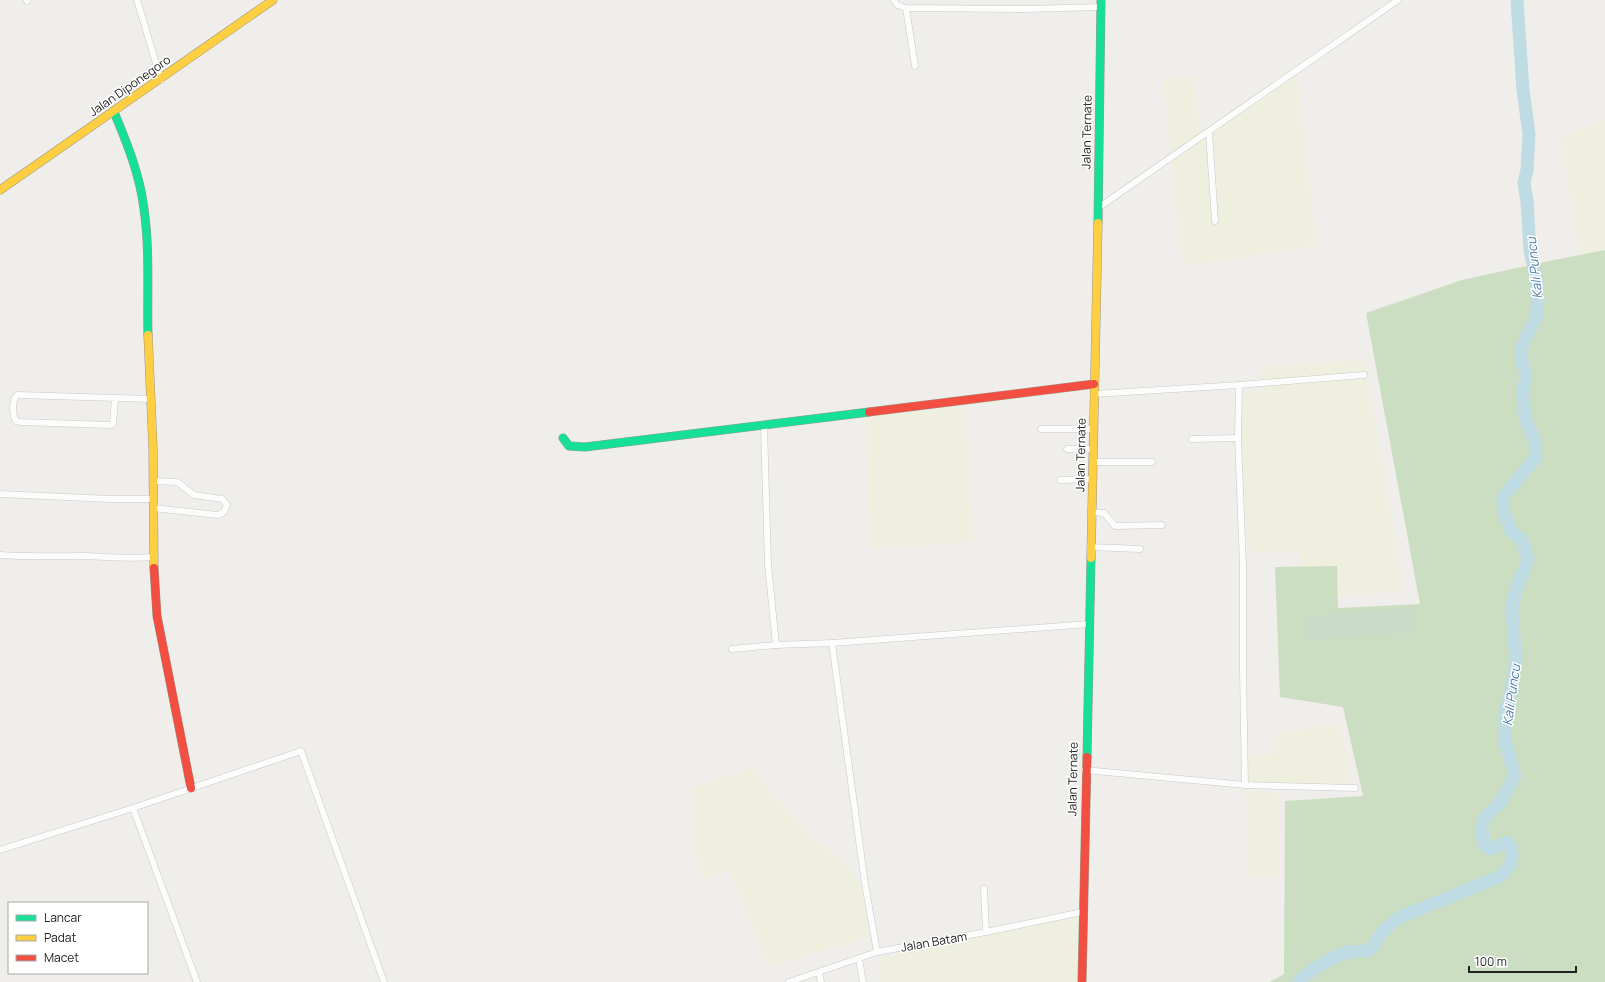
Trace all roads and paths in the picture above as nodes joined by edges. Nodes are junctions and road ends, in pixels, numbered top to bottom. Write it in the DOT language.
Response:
graph roads {
  1 [pos="137,0"];
  2 [pos="273,0"];
  3 [pos="894,0"];
  4 [pos="1398,0"];
  5 [pos="1101,4"];
  6 [pos="906,8"];
  7 [pos="915,66"];
  8 [pos="161,80"];
  9 [pos="114,112"];
  10 [pos="1208,133"];
  11 [pos="0,190"];
  12 [pos="1098,208"];
  13 [pos="1215,221"];
  14 [pos="1364,375"];
  15 [pos="1094,384"];
  16 [pos="1239,385"];
  17 [pos="1094,394"];
  18 [pos="115,399"];
  19 [pos="150,399"];
  20 [pos="764,425"];
  21 [pos="1041,429"];
  22 [pos="1094,429"];
  23 [pos="563,438"];
  24 [pos="1192,438"];
  25 [pos="1238,438"];
  26 [pos="1067,449"];
  27 [pos="1093,449"];
  28 [pos="1092,462"];
  29 [pos="1152,462"];
  30 [pos="1092,479"];
  31 [pos="1060,480"];
  32 [pos="153,481"];
  33 [pos="0,494"];
  34 [pos="152,499"];
  35 [pos="153,508"];
  36 [pos="1091,512"];
  37 [pos="1162,525"];
  38 [pos="1090,547"];
  39 [pos="1140,549"];
  40 [pos="0,555"];
  41 [pos="153,557"];
  42 [pos="1089,624"];
  43 [pos="832,643"];
  44 [pos="776,644"];
  45 [pos="732,649"];
  46 [pos="1085,770"];
  47 [pos="1245,786"];
  48 [pos="190,788"];
  49 [pos="1354,788"];
  50 [pos="134,808"];
  51 [pos="0,850"];
  52 [pos="984,890"];
  53 [pos="1082,912"];
  54 [pos="986,932"];
  55 [pos="877,952"];
  56 [pos="859,959"];
  57 [pos="819,972"];
  58 [pos="197,982"];
  59 [pos="384,982"];
  60 [pos="789,982"];
  61 [pos="821,982"];
  62 [pos="863,982"];
  63 [pos="1082,982"];
  1 -- 8 [label="street"];
  2 -- 8 [label="street, Jalan Diponegoro"];
  3 -- 6 [label="street"];
  4 -- 10 [label="street"];
  5 -- 6 [label="street"];
  5 -- 12 [label="street, Jalan Ternate"];
  6 -- 7 [label="street"];
  8 -- 9 [label="street, Jalan Diponegoro"];
  9 -- 11 [label="street, Jalan Diponegoro"];
  9 -- 19 [label="street"];
  10 -- 12 [label="street"];
  10 -- 13 [label="street"];
  12 -- 15 [label="street, Jalan Ternate"];
  14 -- 16 [label="street"];
  15 -- 17 [label="street, Jalan Ternate"];
  15 -- 20 [label="street"];
  16 -- 17 [label="street"];
  16 -- 25 [label="street"];
  17 -- 22 [label="street, Jalan Ternate"];
  18 -- 18 [label="street"];
  18 -- 19 [label="street"];
  19 -- 32 [label="street"];
  20 -- 23 [label="street"];
  20 -- 44 [label="street"];
  21 -- 22 [label="street"];
  22 -- 27 [label="street, Jalan Ternate"];
  24 -- 25 [label="street"];
  25 -- 47 [label="street"];
  26 -- 27 [label="street"];
  27 -- 28 [label="street, Jalan Ternate"];
  28 -- 29 [label="street"];
  28 -- 30 [label="street, Jalan Ternate"];
  30 -- 31 [label="street"];
  30 -- 36 [label="street, Jalan Ternate"];
  32 -- 34 [label="street"];
  32 -- 35 [label="street"];
  33 -- 34 [label="street"];
  34 -- 35 [label="street"];
  35 -- 41 [label="street"];
  36 -- 37 [label="street"];
  36 -- 38 [label="street, Jalan Ternate"];
  38 -- 39 [label="street"];
  38 -- 42 [label="street, Jalan Ternate"];
  40 -- 41 [label="street"];
  41 -- 48 [label="street"];
  42 -- 43 [label="street"];
  42 -- 46 [label="street, Jalan Ternate"];
  43 -- 44 [label="street"];
  43 -- 55 [label="street"];
  44 -- 45 [label="street"];
  46 -- 47 [label="street"];
  46 -- 53 [label="street, Jalan Ternate"];
  47 -- 49 [label="street"];
  48 -- 50 [label="street"];
  48 -- 59 [label="street"];
  50 -- 51 [label="street"];
  50 -- 58 [label="street"];
  52 -- 54 [label="street"];
  53 -- 54 [label="street, Jalan Batam"];
  53 -- 63 [label="street, Jalan Ternate"];
  54 -- 55 [label="street, Jalan Batam"];
  55 -- 56 [label="street, Jalan Batam"];
  56 -- 57 [label="street, Jalan Batam"];
  56 -- 62 [label="street"];
  57 -- 60 [label="street, Jalan Batam"];
  57 -- 61 [label="street"];
}
